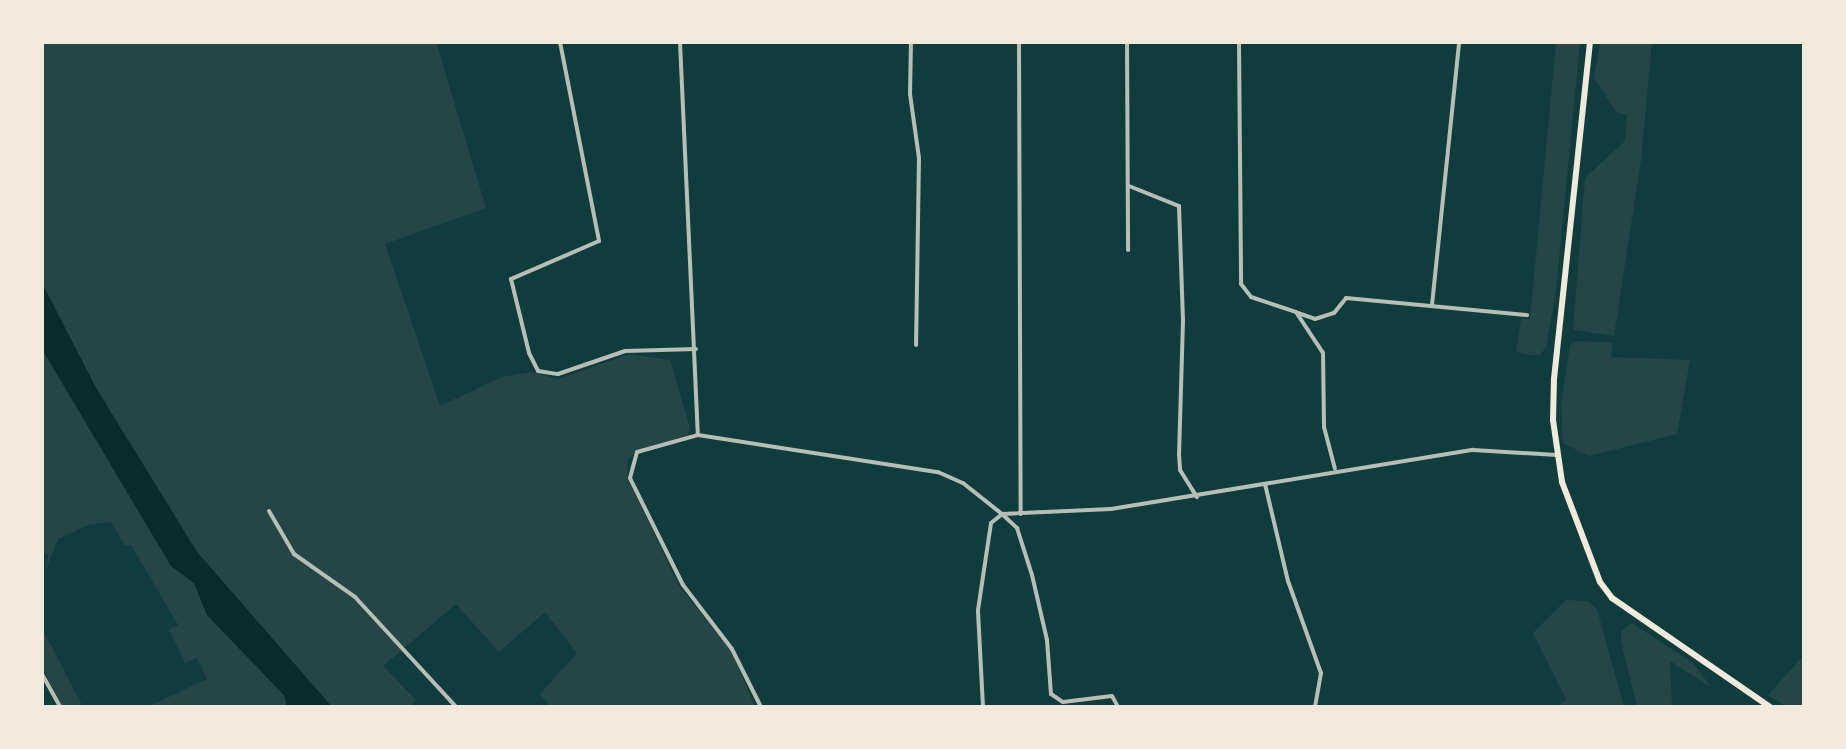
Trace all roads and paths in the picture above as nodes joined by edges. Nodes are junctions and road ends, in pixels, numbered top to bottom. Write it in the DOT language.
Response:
graph roads {
  1 [pos="560,42"];
  2 [pos="680,42"];
  3 [pos="911,42"];
  4 [pos="1019,42"];
  5 [pos="1127,42"];
  6 [pos="1239,42"];
  7 [pos="1459,42"];
  8 [pos="1590,42"];
  9 [pos="1129,186"];
  10 [pos="1128,250"];
  11 [pos="1432,305"];
  12 [pos="1296,312"];
  13 [pos="1527,315"];
  14 [pos="916,345"];
  15 [pos="696,349"];
  16 [pos="698,435"];
  17 [pos="1557,455"];
  18 [pos="1335,470"];
  19 [pos="1265,484"];
  20 [pos="1197,497"];
  21 [pos="269,511"];
  22 [pos="1002,514"];
  23 [pos="1021,514"];
  24 [pos="42,674"];
  25 [pos="60,707"];
  26 [pos="456,707"];
  27 [pos="761,707"];
  28 [pos="983,707"];
  29 [pos="1118,707"];
  30 [pos="1315,707"];
  31 [pos="1770,707"];
  1 -- 15 [label="street"];
  2 -- 15 [label="street"];
  3 -- 14 [label="street"];
  4 -- 23 [label="street"];
  5 -- 9 [label="street"];
  6 -- 12 [label="street"];
  7 -- 11 [label="street"];
  8 -- 17 [label="main road"];
  9 -- 10 [label="street"];
  9 -- 20 [label="street"];
  11 -- 12 [label="street"];
  11 -- 13 [label="street"];
  12 -- 18 [label="street"];
  15 -- 16 [label="street"];
  16 -- 22 [label="street"];
  16 -- 27 [label="street"];
  17 -- 18 [label="street"];
  17 -- 31 [label="main road"];
  18 -- 19 [label="street"];
  19 -- 20 [label="street"];
  19 -- 30 [label="street"];
  20 -- 23 [label="street"];
  21 -- 26 [label="street"];
  22 -- 23 [label="street"];
  22 -- 28 [label="street"];
  22 -- 29 [label="street"];
  24 -- 25 [label="street"];
}
